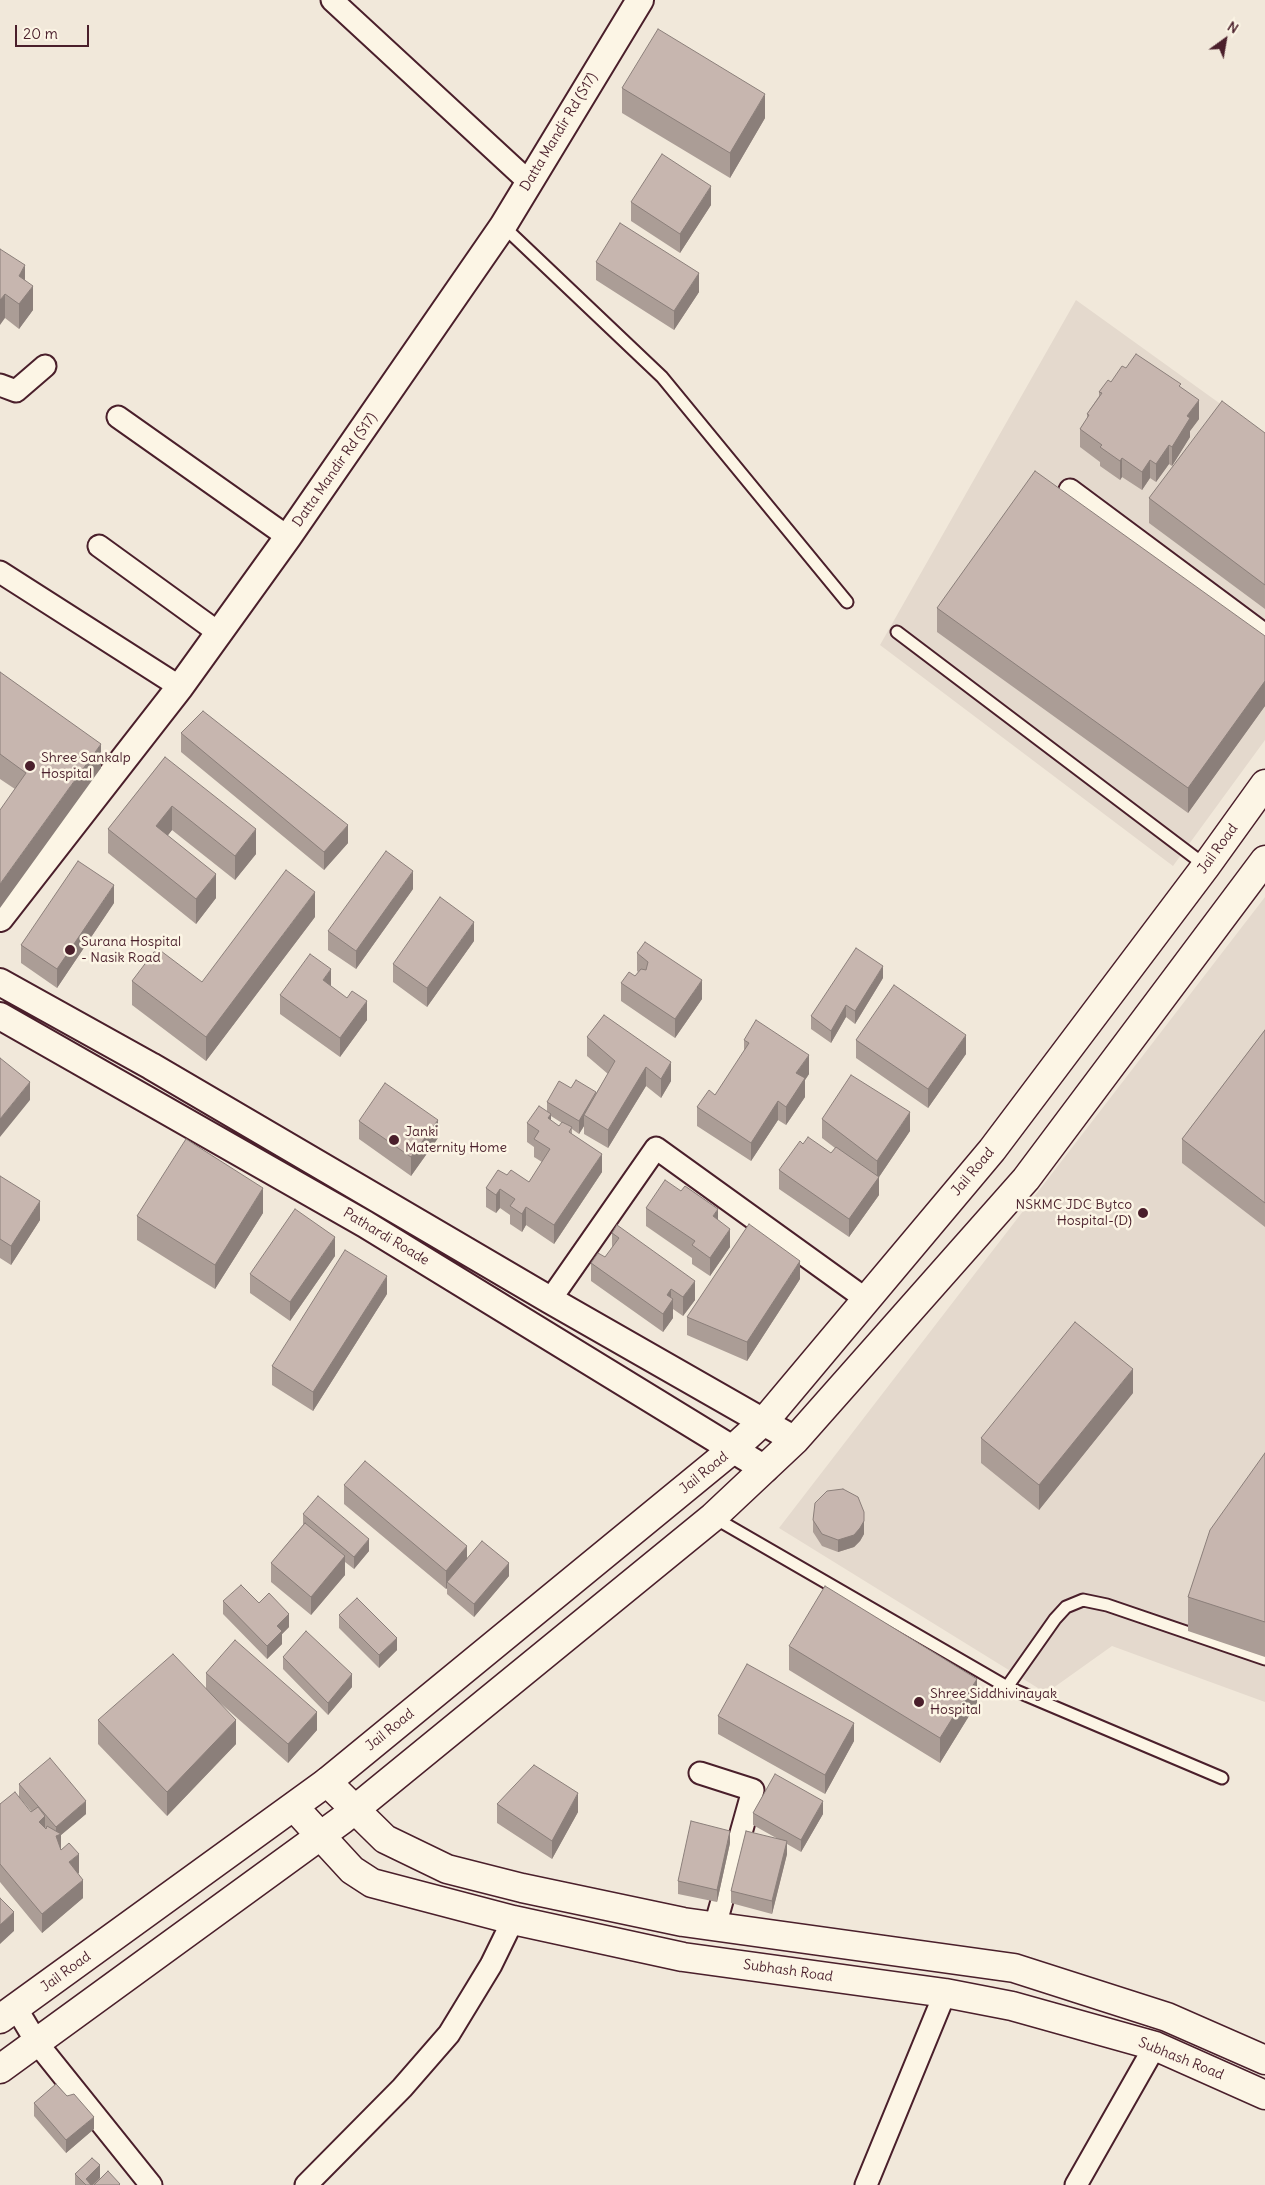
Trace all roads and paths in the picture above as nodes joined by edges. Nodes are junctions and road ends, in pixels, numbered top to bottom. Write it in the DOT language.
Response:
graph roads {
  1 [pos="332,0"];
  2 [pos="640,0"];
  3 [pos="529,182"];
  4 [pos="503,226"];
  5 [pos="45,366"];
  6 [pos="0,385"];
  7 [pos="118,417"];
  8 [pos="1070,490"];
  9 [pos="288,537"];
  10 [pos="99,546"];
  11 [pos="0,572"];
  12 [pos="847,602"];
  13 [pos="897,632"];
  14 [pos="219,633"];
  15 [pos="1265,635"];
  16 [pos="180,687"];
  17 [pos="1265,784"];
  18 [pos="1265,860"];
  19 [pos="1206,866"];
  20 [pos="0,918"];
  21 [pos="0,982"];
  22 [pos="0,1016"];
  23 [pos="550,1300"];
  24 [pos="867,1300"];
  25 [pos="762,1422"];
  26 [pos="796,1440"];
  27 [pos="733,1449"];
  28 [pos="765,1469"];
  29 [pos="713,1517"];
  30 [pos="1265,1659"];
  31 [pos="1007,1687"];
  32 [pos="700,1774"];
  33 [pos="1222,1778"];
  34 [pos="327,1782"];
  35 [pos="294,1807"];
  36 [pos="354,1809"];
  37 [pos="320,1835"];
  38 [pos="513,1920"];
  39 [pos="715,1926"];
  40 [pos="945,1993"];
  41 [pos="8,2014"];
  42 [pos="37,2043"];
  43 [pos="1155,2046"];
  44 [pos="1265,2060"];
  45 [pos="0,2070"];
  46 [pos="1265,2095"];
  47 [pos="152,2185"];
  48 [pos="306,2185"];
  49 [pos="866,2185"];
  50 [pos="1076,2185"];
  1 -- 3 [label="street"];
  2 -- 3 [label="street, Datta Mandir Rd (S17)"];
  3 -- 4 [label="street, Datta Mandir Rd (S17)"];
  4 -- 9 [label="street, Datta Mandir Rd (S17)"];
  4 -- 12 [label="lane"];
  5 -- 6 [label="street"];
  7 -- 9 [label="street"];
  8 -- 15 [label="street"];
  9 -- 14 [label="street, Datta Mandir Rd (S17)"];
  10 -- 14 [label="street"];
  11 -- 16 [label="street"];
  13 -- 19 [label="lane"];
  14 -- 16 [label="street, Datta Mandir Rd (S17)"];
  16 -- 20 [label="street, Datta Mandir Rd (S17)"];
  17 -- 19 [label="main road, Jail Road"];
  18 -- 26 [label="main road"];
  19 -- 24 [label="main road, Jail Road"];
  21 -- 23 [label="street"];
  22 -- 27 [label="street, Pathardi Roade"];
  23 -- 24 [label="street"];
  23 -- 25 [label="street"];
  24 -- 25 [label="main road, Jail Road"];
  25 -- 26 [label="street"];
  25 -- 27 [label="main road, Jail Road"];
  26 -- 28 [label="main road"];
  27 -- 28 [label="street, Pathardi Roade"];
  27 -- 34 [label="main road, Jail Road"];
  28 -- 29 [label="main road"];
  29 -- 31 [label="lane"];
  29 -- 36 [label="main road"];
  30 -- 31 [label="lane"];
  31 -- 33 [label="lane"];
  32 -- 39 [label="street"];
  34 -- 35 [label="main road, Jail Road"];
  34 -- 36 [label="main road"];
  35 -- 37 [label="main road, Subhash Road"];
  35 -- 41 [label="main road, Jail Road"];
  36 -- 37 [label="main road"];
  36 -- 39 [label="main road"];
  37 -- 38 [label="main road, Subhash Road"];
  37 -- 42 [label="main road"];
  38 -- 40 [label="main road, Subhash Road"];
  38 -- 48 [label="street"];
  39 -- 44 [label="main road"];
  40 -- 43 [label="main road, Subhash Road"];
  40 -- 49 [label="street"];
  41 -- 42 [label="street"];
  42 -- 45 [label="main road"];
  42 -- 47 [label="street"];
  43 -- 46 [label="main road, Subhash Road"];
  43 -- 50 [label="street"];
}
